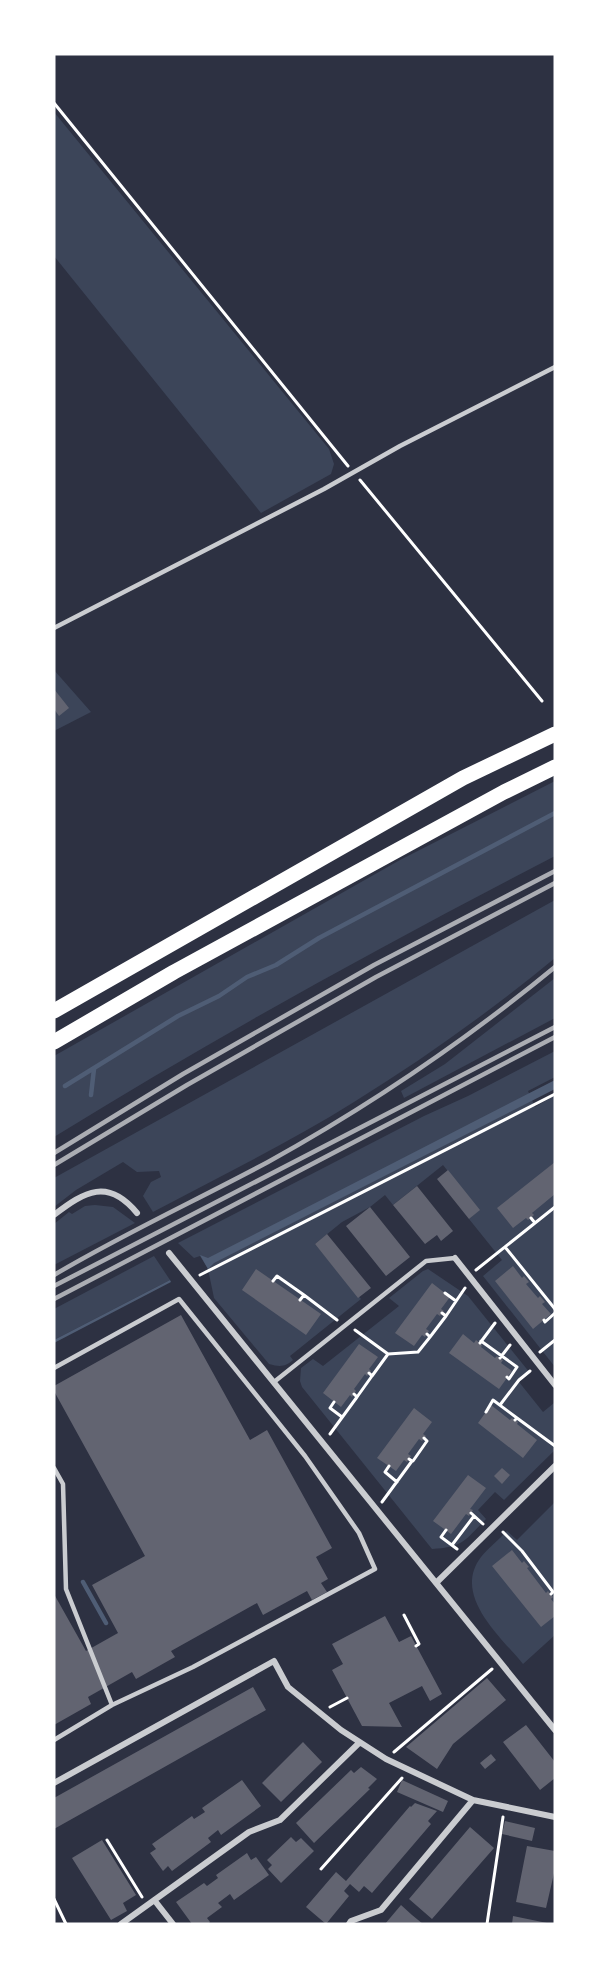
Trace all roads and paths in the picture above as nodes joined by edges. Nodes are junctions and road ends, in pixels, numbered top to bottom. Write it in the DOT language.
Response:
graph roads {
  1 [pos="54,103"];
  2 [pos="555,367"];
  3 [pos="354,472"];
  4 [pos="54,628"];
  5 [pos="542,701"];
  6 [pos="555,734"];
  7 [pos="555,766"];
  8 [pos="54,1011"];
  9 [pos="54,1042"];
  10 [pos="555,1094"];
  11 [pos="555,1207"];
  12 [pos="137,1212"];
  13 [pos="54,1215"];
  14 [pos="531,1218"];
  15 [pos="535,1223"];
  16 [pos="504,1247"];
  17 [pos="169,1253"];
  18 [pos="455,1258"];
  19 [pos="469,1276"];
  20 [pos="190,1279"];
  21 [pos="273,1281"];
  22 [pos="445,1293"];
  23 [pos="303,1294"];
  24 [pos="300,1299"];
  25 [pos="456,1301"];
  26 [pos="555,1311"];
  27 [pos="500,1315"];
  28 [pos="544,1320"];
  29 [pos="347,1324"];
  30 [pos="516,1336"];
  31 [pos="555,1340"];
  32 [pos="388,1354"];
  33 [pos="501,1357"];
  34 [pos="533,1357"];
  35 [pos="538,1364"];
  36 [pos="54,1368"];
  37 [pos="507,1377"];
  38 [pos="274,1382"];
  39 [pos="555,1385"];
  40 [pos="334,1402"];
  41 [pos="500,1405"];
  42 [pos="486,1412"];
  43 [pos="342,1417"];
  44 [pos="424,1438"];
  45 [pos="323,1443"];
  46 [pos="555,1446"];
  47 [pos="555,1466"];
  48 [pos="389,1467"];
  49 [pos="54,1468"];
  50 [pos="398,1482"];
  51 [pos="377,1510"];
  52 [pos="495,1524"];
  53 [pos="446,1530"];
  54 [pos="490,1530"];
  55 [pos="452,1545"];
  56 [pos="464,1555"];
  57 [pos="436,1583"];
  58 [pos="551,1594"];
  59 [pos="404,1616"];
  60 [pos="416,1646"];
  61 [pos="500,1662"];
  62 [pos="347,1698"];
  63 [pos="112,1705"];
  64 [pos="334,1706"];
  65 [pos="555,1730"];
  66 [pos="54,1740"];
  67 [pos="359,1743"];
  68 [pos="386,1759"];
  69 [pos="410,1770"];
  70 [pos="54,1783"];
  71 [pos="473,1800"];
  72 [pos="504,1806"];
  73 [pos="555,1816"];
  74 [pos="107,1840"];
  75 [pos="321,1869"];
  76 [pos="54,1899"];
  77 [pos="155,1901"];
  78 [pos="148,1906"];
  79 [pos="66,1924"];
  80 [pos="121,1924"];
  81 [pos="173,1924"];
  82 [pos="349,1924"];
  83 [pos="487,1924"];
  1 -- 3 [label="path"];
  2 -- 3 [label="lane"];
  3 -- 4 [label="lane"];
  3 -- 5 [label="path"];
  6 -- 8 [label="highway"];
  7 -- 9 [label="highway"];
  10 -- 20 [label="path"];
  11 -- 15 [label="path"];
  12 -- 13 [label="street"];
  14 -- 15 [label="path"];
  15 -- 16 [label="path"];
  16 -- 19 [label="path"];
  16 -- 26 [label="path"];
  17 -- 20 [label="street"];
  18 -- 19 [label="street"];
  18 -- 29 [label="lane"];
  19 -- 25 [label="path"];
  19 -- 27 [label="street"];
  20 -- 38 [label="street"];
  21 -- 23 [label="path"];
  22 -- 25 [label="path"];
  23 -- 24 [label="path"];
  23 -- 29 [label="path"];
  25 -- 32 [label="path"];
  26 -- 28 [label="path"];
  27 -- 30 [label="street"];
  27 -- 33 [label="path"];
  29 -- 32 [label="path"];
  29 -- 38 [label="lane"];
  30 -- 33 [label="path"];
  30 -- 34 [label="street"];
  31 -- 34 [label="path"];
  32 -- 43 [label="path"];
  33 -- 37 [label="path"];
  34 -- 35 [label="street"];
  35 -- 39 [label="street"];
  35 -- 41 [label="path"];
  36 -- 63 [label="lane"];
  38 -- 45 [label="street"];
  40 -- 43 [label="path"];
  41 -- 42 [label="path"];
  41 -- 46 [label="path"];
  43 -- 45 [label="path"];
  44 -- 50 [label="path"];
  45 -- 51 [label="street"];
  47 -- 52 [label="street"];
  48 -- 50 [label="path"];
  49 -- 63 [label="lane"];
  50 -- 51 [label="path"];
  51 -- 57 [label="street"];
  52 -- 54 [label="street"];
  52 -- 58 [label="path"];
  53 -- 55 [label="path"];
  54 -- 55 [label="path"];
  54 -- 56 [label="street"];
  55 -- 56 [label="path"];
  56 -- 57 [label="street"];
  57 -- 61 [label="street"];
  59 -- 60 [label="path"];
  61 -- 65 [label="street"];
  61 -- 68 [label="path"];
  62 -- 64 [label="path"];
  63 -- 66 [label="lane"];
  67 -- 68 [label="street"];
  67 -- 70 [label="street"];
  67 -- 77 [label="street"];
  68 -- 69 [label="street"];
  69 -- 71 [label="street"];
  69 -- 75 [label="path"];
  71 -- 72 [label="street"];
  71 -- 82 [label="street"];
  72 -- 73 [label="street"];
  72 -- 83 [label="path"];
  74 -- 78 [label="path"];
  76 -- 79 [label="path"];
  77 -- 78 [label="street"];
  77 -- 81 [label="street"];
  78 -- 80 [label="street"];
}
